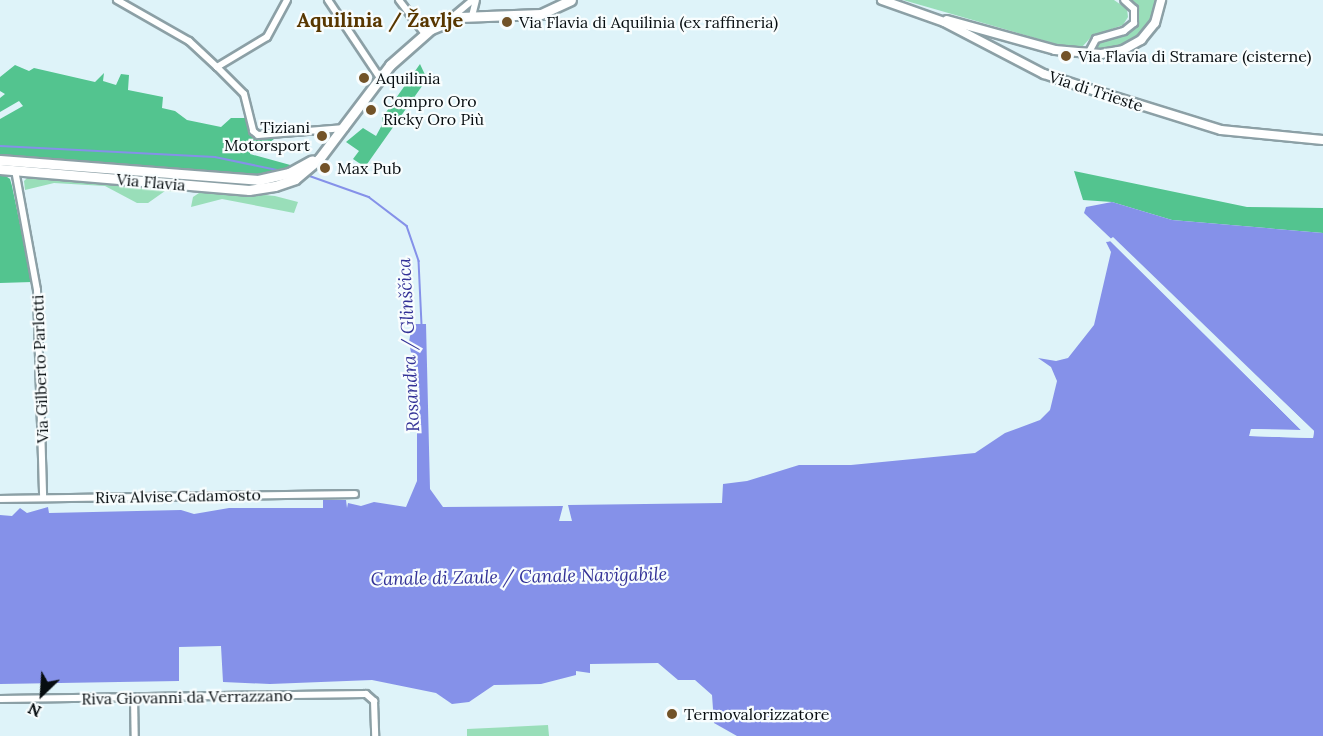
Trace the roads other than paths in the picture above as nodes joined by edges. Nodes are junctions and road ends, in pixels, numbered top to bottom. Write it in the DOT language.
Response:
graph roads {
  1 [pos="117,0"];
  2 [pos="287,0"];
  3 [pos="328,0"];
  4 [pos="399,0"];
  5 [pos="474,0"];
  6 [pos="571,0"];
  7 [pos="882,0"];
  8 [pos="1124,0"];
  9 [pos="1161,0"];
  10 [pos="923,14"];
  11 [pos="472,16"];
  12 [pos="449,19"];
  13 [pos="425,34"];
  14 [pos="1088,54"];
  15 [pos="217,67"];
  16 [pos="380,78"];
  17 [pos="346,128"];
  18 [pos="1323,140"];
  19 [pos="329,149"];
  20 [pos="0,160"];
  21 [pos="0,169"];
  22 [pos="15,170"];
  23 [pos="355,494"];
  24 [pos="43,498"];
  25 [pos="0,499"];
  26 [pos="134,698"];
  27 [pos="0,699"];
  28 [pos="135,736"];
  29 [pos="375,736"];
  1 -- 15 [label="street"];
  2 -- 15 [label="street"];
  3 -- 16 [label="street"];
  4 -- 13 [label="street"];
  5 -- 11 [label="street"];
  5 -- 12 [label="street"];
  6 -- 11 [label="main road"];
  7 -- 10 [label="street, Via di Trieste"];
  8 -- 14 [label="street"];
  9 -- 14 [label="street"];
  10 -- 14 [label="street"];
  10 -- 18 [label="street, Via di Trieste"];
  11 -- 12 [label="main road"];
  12 -- 13 [label="main road"];
  13 -- 16 [label="main road"];
  15 -- 17 [label="street"];
  16 -- 17 [label="main road"];
  17 -- 19 [label="main road"];
  19 -- 20 [label="main road, Via Flavia"];
  19 -- 22 [label="main road, Via Flavia"];
  21 -- 22 [label="main road, Via Flavia"];
  22 -- 24 [label="street, Via Gilberto Parlotti"];
  23 -- 24 [label="street, Riva Alvise Cadamosto"];
  24 -- 25 [label="street, Riva Alvise Cadamosto"];
  26 -- 27 [label="street, Riva Giovanni da Verrazzano"];
  26 -- 28 [label="street"];
  26 -- 29 [label="street, Riva Giovanni da Verrazzano"];
}
